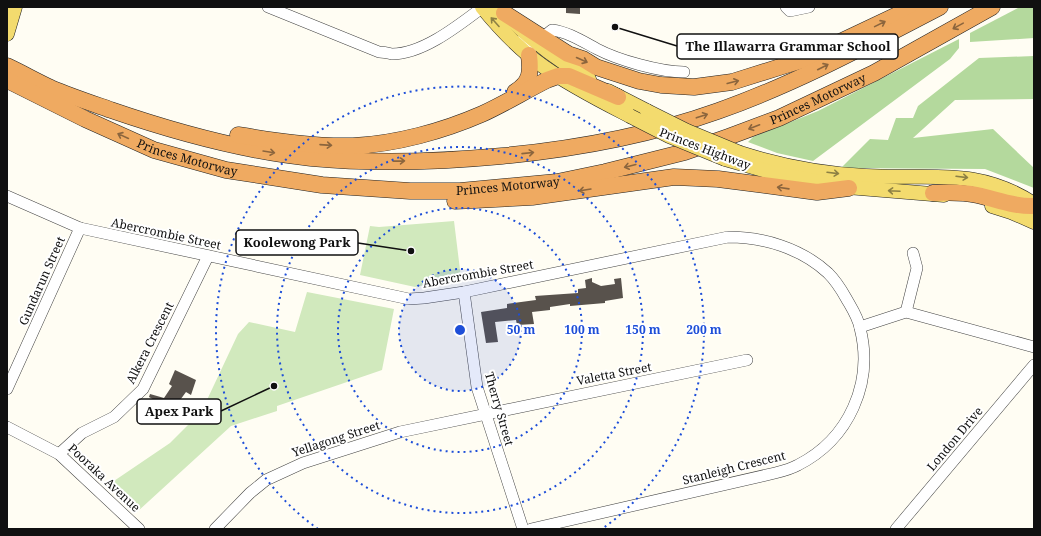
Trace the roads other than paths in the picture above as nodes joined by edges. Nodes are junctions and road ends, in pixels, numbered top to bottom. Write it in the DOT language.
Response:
graph roads {
  1 [pos="15,7"];
  2 [pos="268,7"];
  3 [pos="482,7"];
  4 [pos="786,7"];
  5 [pos="809,7"];
  6 [pos="914,7"];
  7 [pos="940,7"];
  8 [pos="992,7"];
  9 [pos="501,10"];
  10 [pos="7,34"];
  11 [pos="536,45"];
  12 [pos="7,60"];
  13 [pos="7,66"];
  14 [pos="684,72"];
  15 [pos="558,76"];
  16 [pos="7,80"];
  17 [pos="618,97"];
  18 [pos="453,124"];
  19 [pos="226,170"];
  20 [pos="849,188"];
  21 [pos="933,193"];
  22 [pos="7,196"];
  23 [pos="1034,205"];
  24 [pos="1034,222"];
  25 [pos="80,228"];
  26 [pos="677,247"];
  27 [pos="913,253"];
  28 [pos="208,256"];
  29 [pos="464,292"];
  30 [pos="906,312"];
  31 [pos="860,327"];
  32 [pos="1034,347"];
  33 [pos="747,360"];
  34 [pos="1034,365"];
  35 [pos="7,389"];
  36 [pos="486,413"];
  37 [pos="7,426"];
  38 [pos="59,454"];
  39 [pos="139,529"];
  40 [pos="215,529"];
  41 [pos="523,529"];
  42 [pos="531,529"];
  43 [pos="896,529"];
  1 -- 10 [label="main road"];
  2 -- 3 [label="street"];
  11 -- 3 [label="main road, Princes Highway, one-way"];
  4 -- 5 [label="street"];
  11 -- 6 [label="highway, one-way"];
  13 -- 7 [label="highway, Princes Motorway, one-way"];
  8 -- 19 [label="highway, Princes Motorway, one-way"];
  9 -- 11 [label="highway"];
  11 -- 14 [label="street"];
  11 -- 15 [label="main road, Princes Highway"];
  11 -- 17 [label="main road, Princes Highway"];
  11 -- 18 [label="highway"];
  12 -- 18 [label="highway, one-way"];
  15 -- 17 [label="highway"];
  15 -- 18 [label="highway"];
  15 -- 20 [label="main road, Princes Highway, bridge"];
  19 -- 16 [label="highway, Princes Motorway, one-way"];
  17 -- 23 [label="main road, Princes Highway, one-way, bridge"];
  20 -- 19 [label="highway, one-way"];
  21 -- 20 [label="main road, Princes Highway, one-way"];
  21 -- 23 [label="highway"];
  21 -- 24 [label="main road, Princes Highway"];
  22 -- 25 [label="street, Abercrombie Street"];
  25 -- 28 [label="street, Abercrombie Street"];
  25 -- 35 [label="street, Gundarun Street"];
  26 -- 29 [label="street, Abercrombie Street"];
  26 -- 31 [label="street, Stanleigh Crescent"];
  27 -- 30 [label="street"];
  28 -- 29 [label="street, Abercrombie Street"];
  28 -- 38 [label="street, Alkera Crescent"];
  29 -- 36 [label="street, Therry Street"];
  30 -- 31 [label="street"];
  30 -- 32 [label="street"];
  31 -- 42 [label="street, Stanleigh Crescent"];
  33 -- 36 [label="street, Valetta Street"];
  34 -- 43 [label="street, London Drive"];
  36 -- 40 [label="street, Yellagong Street"];
  36 -- 41 [label="street, Therry Street"];
  37 -- 38 [label="street, Pooraka Avenue"];
  38 -- 39 [label="street, Pooraka Avenue"];
}
